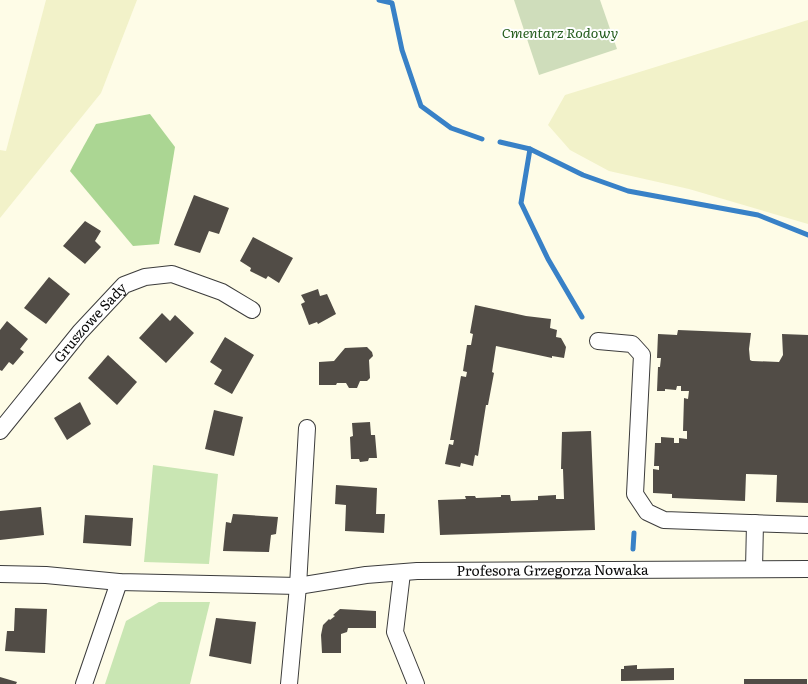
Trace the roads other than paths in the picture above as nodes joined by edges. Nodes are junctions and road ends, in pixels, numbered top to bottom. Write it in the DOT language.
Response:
graph roads {
  1 [pos="252,310"];
  2 [pos="598,340"];
  3 [pos="307,428"];
  4 [pos="0,431"];
  5 [pos="755,523"];
  6 [pos="808,524"];
  7 [pos="754,569"];
  8 [pos="808,569"];
  9 [pos="402,572"];
  10 [pos="0,574"];
  11 [pos="119,582"];
  12 [pos="298,586"];
  13 [pos="84,684"];
  14 [pos="289,684"];
  15 [pos="416,684"];
  1 -- 4 [label="street, Gruszowe Sady"];
  2 -- 5 [label="street"];
  3 -- 12 [label="street"];
  5 -- 6 [label="street"];
  5 -- 7 [label="street"];
  7 -- 8 [label="street, Profesora Grzegorza Nowaka"];
  7 -- 9 [label="street, Profesora Grzegorza Nowaka"];
  9 -- 12 [label="street, Profesora Grzegorza Nowaka"];
  9 -- 15 [label="street"];
  10 -- 11 [label="street"];
  11 -- 12 [label="street"];
  11 -- 13 [label="street"];
  12 -- 14 [label="street"];
}
